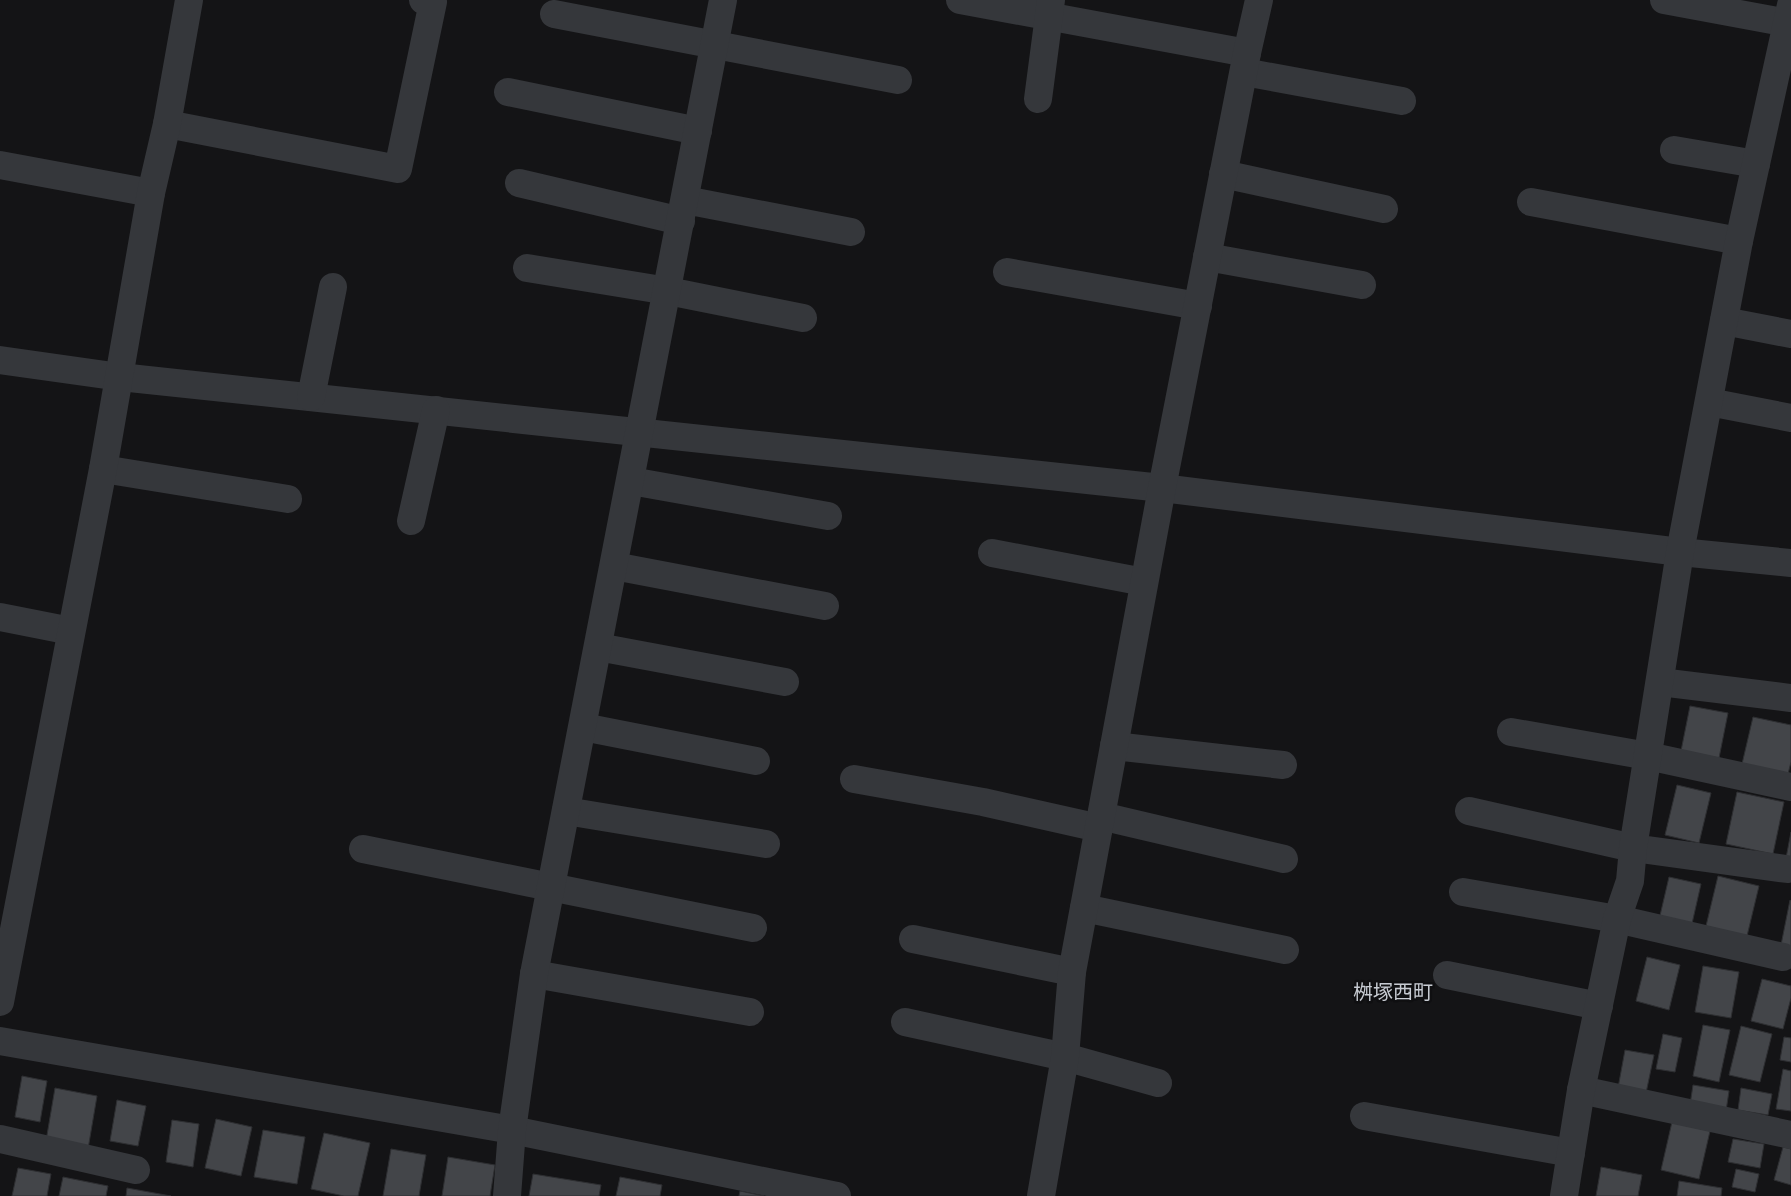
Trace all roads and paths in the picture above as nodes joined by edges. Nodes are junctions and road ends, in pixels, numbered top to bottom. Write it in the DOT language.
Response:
graph roads {
  1 [pos="189,0"];
  2 [pos="423,0"];
  3 [pos="723,0"];
  4 [pos="960,0"];
  5 [pos="1259,0"];
  6 [pos="1664,0"];
  7 [pos="1049,8"];
  8 [pos="554,14"];
  9 [pos="1790,17"];
  10 [pos="714,45"];
  11 [pos="1245,63"];
  12 [pos="898,80"];
  13 [pos="1783,82"];
  14 [pos="508,92"];
  15 [pos="1038,99"];
  16 [pos="1402,101"];
  17 [pos="166,124"];
  18 [pos="698,131"];
  19 [pos="1674,150"];
  20 [pos="1756,164"];
  21 [pos="0,165"];
  22 [pos="1223,174"];
  23 [pos="519,183"];
  24 [pos="151,193"];
  25 [pos="1532,202"];
  26 [pos="1384,209"];
  27 [pos="683,210"];
  28 [pos="851,232"];
  29 [pos="1739,242"];
  30 [pos="1207,257"];
  31 [pos="527,268"];
  32 [pos="1007,272"];
  33 [pos="1362,285"];
  34 [pos="333,287"];
  35 [pos="668,291"];
  36 [pos="1198,306"];
  37 [pos="804,318"];
  38 [pos="1724,321"];
  39 [pos="1791,334"];
  40 [pos="0,360"];
  41 [pos="120,377"];
  42 [pos="311,397"];
  43 [pos="1709,402"];
  44 [pos="436,410"];
  45 [pos="1791,418"];
  46 [pos="640,433"];
  47 [pos="103,469"];
  48 [pos="631,481"];
  49 [pos="1162,488"];
  50 [pos="288,499"];
  51 [pos="828,516"];
  52 [pos="411,520"];
  53 [pos="1680,552"];
  54 [pos="992,554"];
  55 [pos="1791,563"];
  56 [pos="614,566"];
  57 [pos="1144,582"];
  58 [pos="825,606"];
  59 [pos="0,617"];
  60 [pos="71,631"];
  61 [pos="598,647"];
  62 [pos="785,682"];
  63 [pos="1660,682"];
  64 [pos="1791,698"];
  65 [pos="583,727"];
  66 [pos="1511,732"];
  67 [pos="1114,746"];
  68 [pos="1648,756"];
  69 [pos="756,762"];
  70 [pos="1283,765"];
  71 [pos="854,779"];
  72 [pos="1791,787"];
  73 [pos="566,811"];
  74 [pos="1469,811"];
  75 [pos="1100,822"];
  76 [pos="766,844"];
  77 [pos="1634,848"];
  78 [pos="363,849"];
  79 [pos="1284,858"];
  80 [pos="1787,869"];
  81 [pos="551,887"];
  82 [pos="1463,892"];
  83 [pos="1084,908"];
  84 [pos="1617,919"];
  85 [pos="753,928"];
  86 [pos="913,939"];
  87 [pos="1285,950"];
  88 [pos="1783,957"];
  89 [pos="1072,972"];
  90 [pos="534,974"];
  91 [pos="1447,975"];
  92 [pos="0,1002"];
  93 [pos="1599,1006"];
  94 [pos="750,1012"];
  95 [pos="905,1022"];
  96 [pos="0,1042"];
  97 [pos="1066,1057"];
  98 [pos="1158,1083"];
  99 [pos="1581,1090"];
  100 [pos="1364,1116"];
  101 [pos="512,1130"];
  102 [pos="1791,1135"];
  103 [pos="0,1140"];
  104 [pos="1571,1153"];
  105 [pos="136,1170"];
  106 [pos="507,1196"];
  107 [pos="837,1196"];
  108 [pos="1040,1196"];
  109 [pos="1564,1196"];
  1 -- 17 [label="street"];
  2 -- 17 [label="street"];
  3 -- 10 [label="street"];
  4 -- 7 [label="street"];
  5 -- 11 [label="street"];
  6 -- 9 [label="street"];
  7 -- 11 [label="street"];
  7 -- 15 [label="street"];
  8 -- 10 [label="street"];
  9 -- 13 [label="street"];
  10 -- 12 [label="street"];
  10 -- 18 [label="street"];
  11 -- 16 [label="street"];
  11 -- 22 [label="street"];
  13 -- 20 [label="street"];
  14 -- 18 [label="street"];
  17 -- 24 [label="street"];
  18 -- 27 [label="street"];
  19 -- 20 [label="street"];
  20 -- 29 [label="street"];
  21 -- 24 [label="street"];
  22 -- 26 [label="street"];
  22 -- 30 [label="street"];
  23 -- 27 [label="street"];
  24 -- 41 [label="street"];
  25 -- 29 [label="street"];
  27 -- 28 [label="street"];
  27 -- 35 [label="street"];
  29 -- 38 [label="street"];
  30 -- 33 [label="street"];
  30 -- 36 [label="street"];
  31 -- 35 [label="street"];
  32 -- 36 [label="street"];
  34 -- 42 [label="street"];
  35 -- 37 [label="street"];
  35 -- 46 [label="street"];
  36 -- 49 [label="street"];
  38 -- 39 [label="street"];
  38 -- 43 [label="street"];
  40 -- 41 [label="street"];
  41 -- 42 [label="street"];
  41 -- 47 [label="street"];
  42 -- 44 [label="street"];
  43 -- 45 [label="street"];
  43 -- 53 [label="street"];
  44 -- 46 [label="street"];
  44 -- 52 [label="street"];
  46 -- 48 [label="street"];
  46 -- 49 [label="street"];
  47 -- 50 [label="street"];
  47 -- 60 [label="street"];
  48 -- 51 [label="street"];
  48 -- 56 [label="street"];
  49 -- 53 [label="street"];
  49 -- 57 [label="street"];
  53 -- 55 [label="street"];
  53 -- 63 [label="street"];
  54 -- 57 [label="street"];
  56 -- 58 [label="street"];
  56 -- 61 [label="street"];
  57 -- 67 [label="street"];
  59 -- 60 [label="street"];
  60 -- 92 [label="street"];
  61 -- 62 [label="street"];
  61 -- 65 [label="street"];
  63 -- 64 [label="street"];
  63 -- 68 [label="street"];
  65 -- 69 [label="street"];
  65 -- 73 [label="street"];
  66 -- 68 [label="street"];
  67 -- 70 [label="street"];
  67 -- 75 [label="street"];
  68 -- 72 [label="street"];
  68 -- 77 [label="street"];
  71 -- 75 [label="street"];
  73 -- 76 [label="street"];
  73 -- 81 [label="street"];
  74 -- 77 [label="street"];
  75 -- 79 [label="street"];
  75 -- 83 [label="street"];
  77 -- 80 [label="street"];
  77 -- 84 [label="street"];
  78 -- 81 [label="street"];
  81 -- 85 [label="street"];
  81 -- 90 [label="street"];
  82 -- 84 [label="street"];
  83 -- 87 [label="street"];
  83 -- 89 [label="street"];
  84 -- 88 [label="street"];
  84 -- 93 [label="street"];
  86 -- 89 [label="street"];
  89 -- 97 [label="street"];
  90 -- 94 [label="street"];
  90 -- 101 [label="street"];
  91 -- 93 [label="street"];
  93 -- 99 [label="street"];
  95 -- 97 [label="street"];
  96 -- 101 [label="street"];
  97 -- 98 [label="street"];
  97 -- 108 [label="street"];
  99 -- 102 [label="street"];
  99 -- 104 [label="street"];
  100 -- 104 [label="street"];
  101 -- 106 [label="street"];
  101 -- 107 [label="street"];
  103 -- 105 [label="street"];
  104 -- 109 [label="street"];
}
